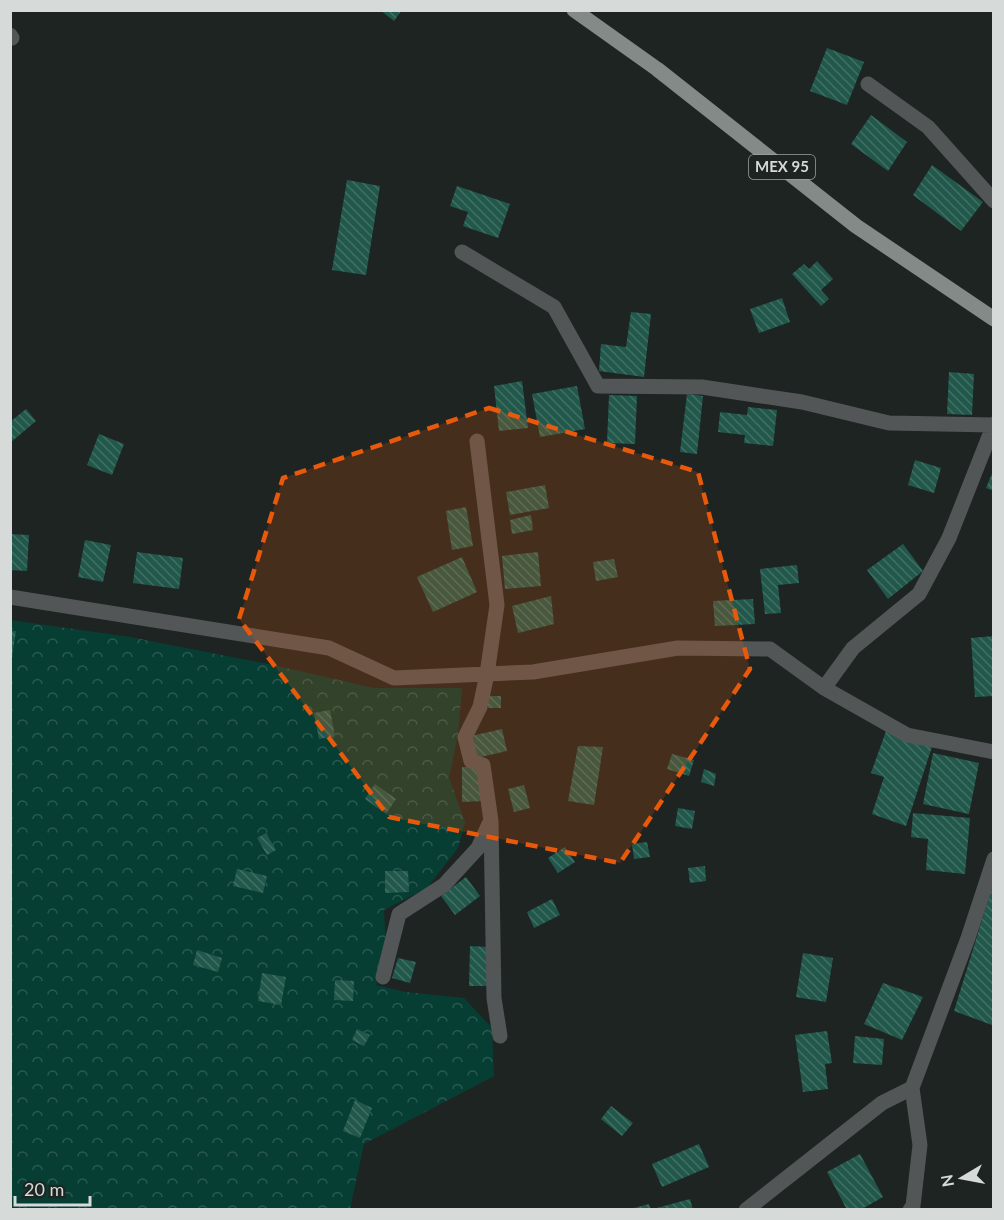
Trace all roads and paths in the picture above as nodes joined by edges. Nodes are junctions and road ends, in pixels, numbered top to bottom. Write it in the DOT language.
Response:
graph roads {
  1 [pos="574,10"];
  2 [pos="868,84"];
  3 [pos="993,201"];
  4 [pos="462,252"];
  5 [pos="993,318"];
  6 [pos="993,424"];
  7 [pos="477,441"];
  8 [pos="10,597"];
  9 [pos="487,674"];
  10 [pos="824,688"];
  11 [pos="993,752"];
  12 [pos="491,821"];
  13 [pos="993,859"];
  14 [pos="383,977"];
  15 [pos="500,1036"];
  16 [pos="912,1088"];
  17 [pos="746,1209"];
  18 [pos="910,1209"];
  1 -- 5 [label="main road, MEX 95"];
  2 -- 3 [label="street"];
  4 -- 6 [label="street"];
  6 -- 10 [label="street"];
  7 -- 9 [label="street"];
  8 -- 9 [label="street"];
  9 -- 10 [label="street"];
  9 -- 12 [label="street"];
  10 -- 11 [label="street"];
  12 -- 14 [label="street"];
  12 -- 15 [label="street"];
  13 -- 16 [label="street"];
  16 -- 17 [label="street"];
  16 -- 18 [label="street"];
}
